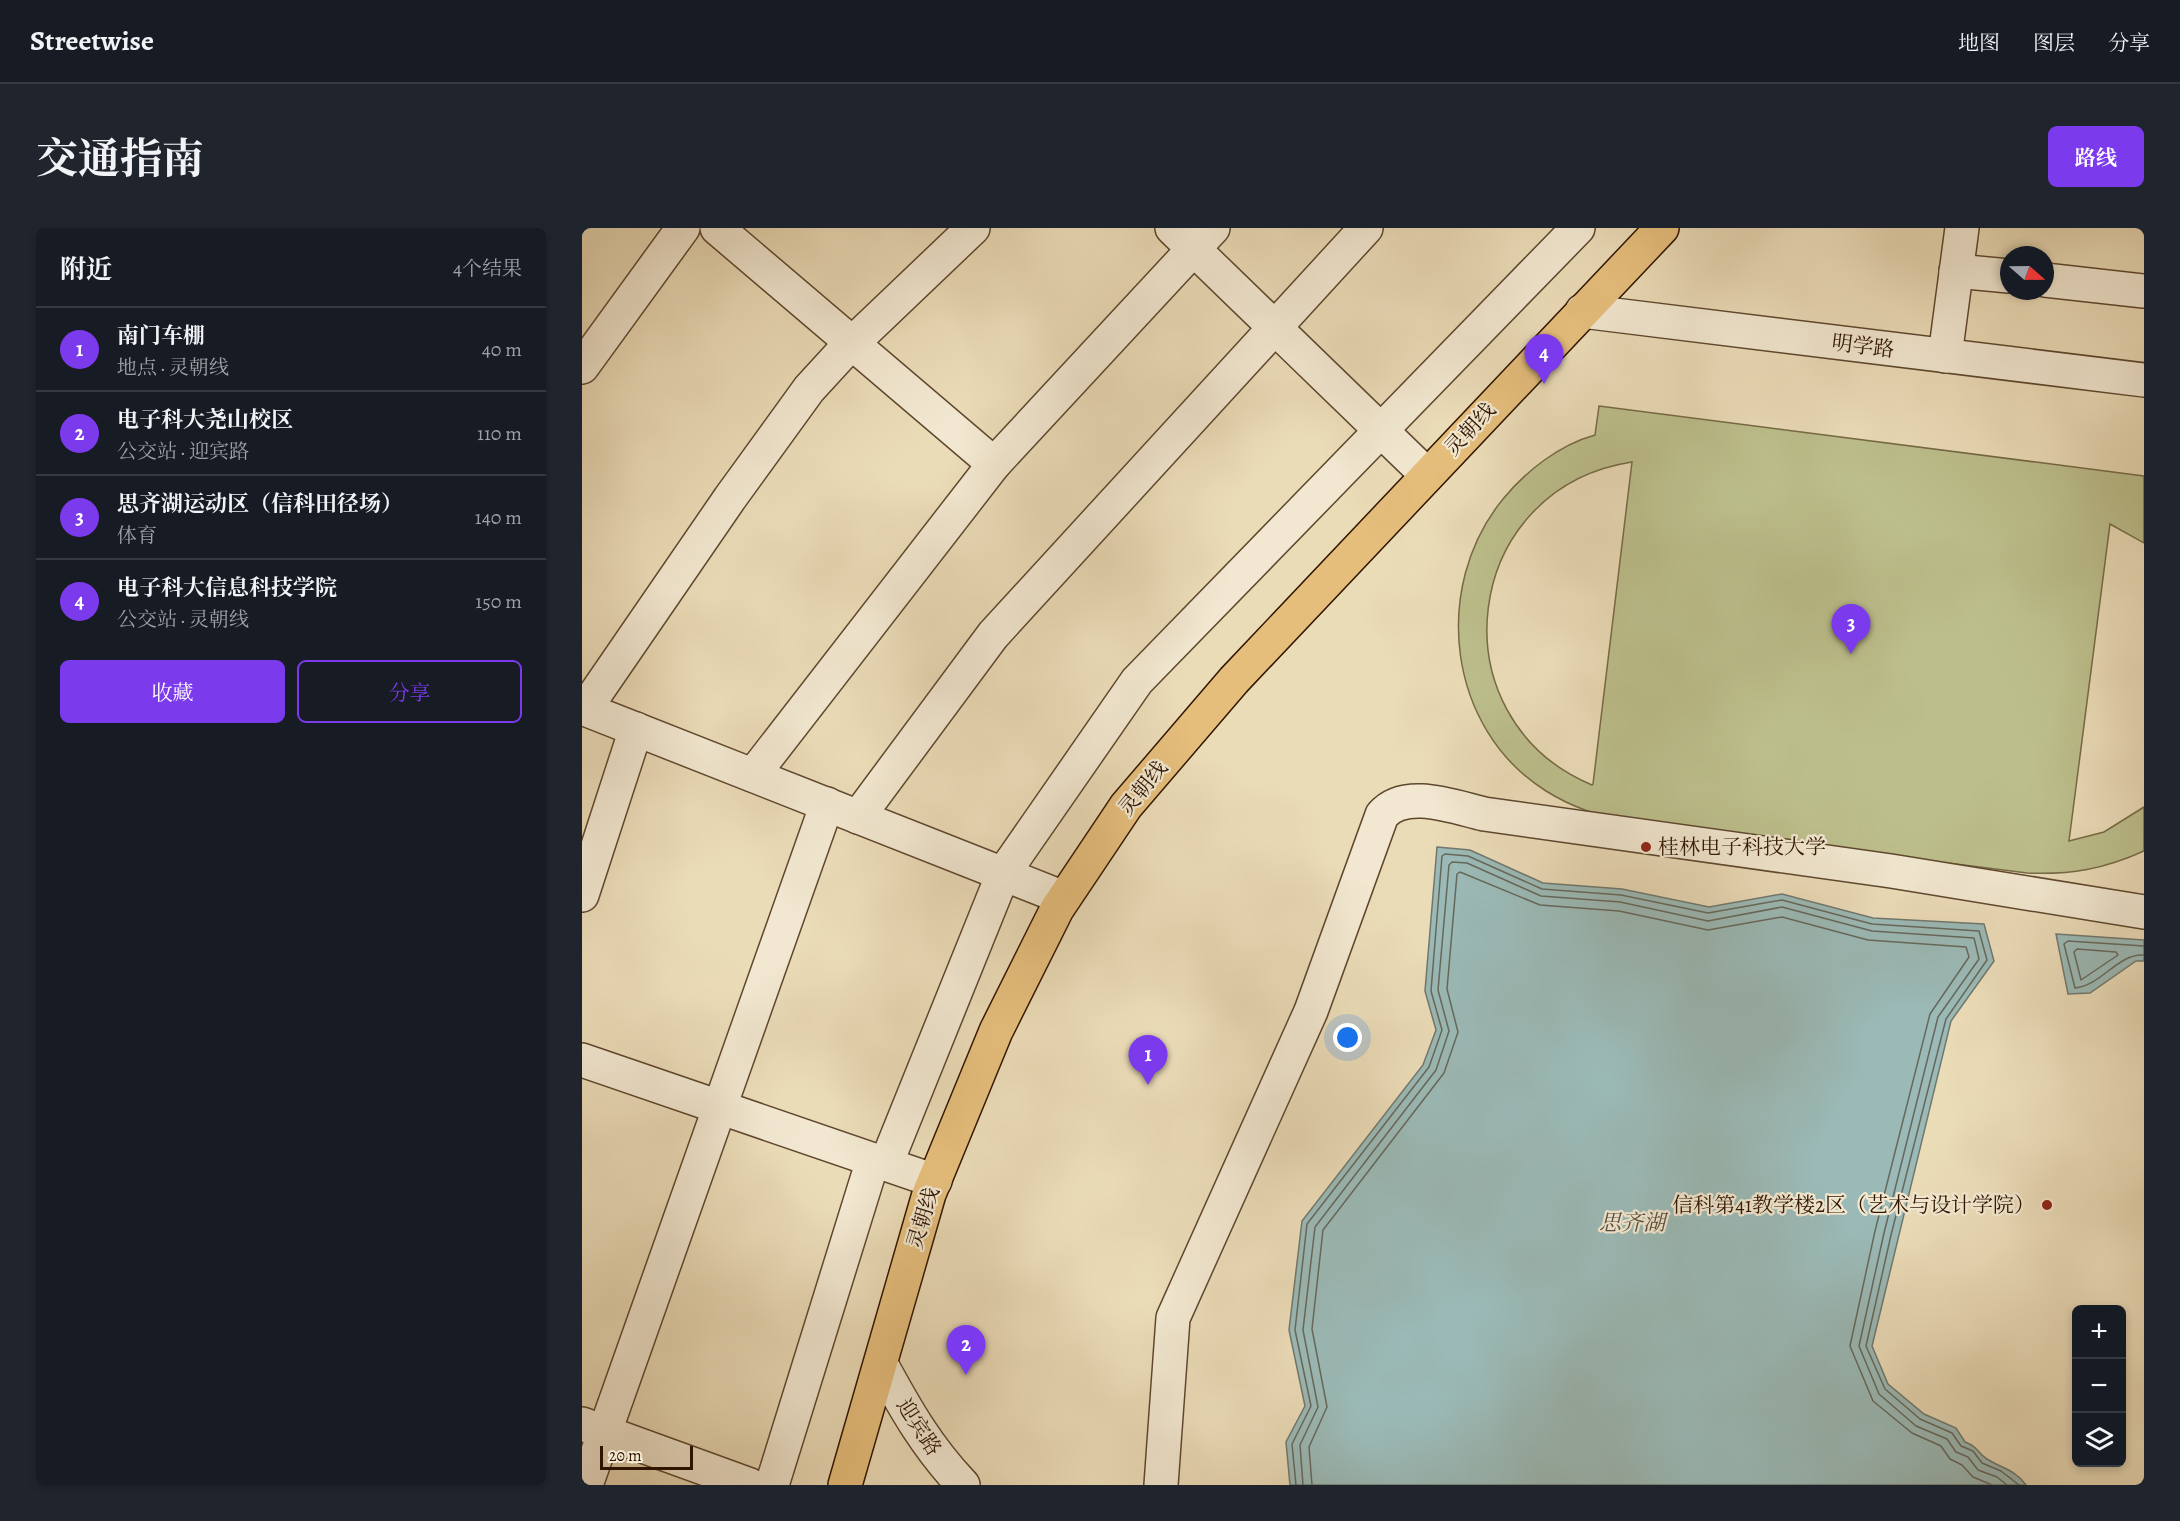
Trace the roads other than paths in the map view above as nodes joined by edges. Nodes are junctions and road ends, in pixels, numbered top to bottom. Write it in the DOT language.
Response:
graph roads {
  1 [pos="682,228"];
  2 [pos="717,228"];
  3 [pos="972,228"];
  4 [pos="1366,228"];
  5 [pos="1578,228"];
  6 [pos="1662,228"];
  7 [pos="1962,228"];
  8 [pos="1193,235"];
  9 [pos="1956,271"];
  10 [pos="2000,275"];
  11 [pos="2054,281"];
  12 [pos="2144,291"];
  13 [pos="1582,310"];
  14 [pos="1273,327"];
  15 [pos="851,345"];
  16 [pos="1945,356"];
  17 [pos="582,367"];
  18 [pos="2144,380"];
  19 [pos="1381,430"];
  20 [pos="994,464"];
  21 [pos="1427,475"];
  22 [pos="583,709"];
  23 [pos="636,729"];
  24 [pos="753,775"];
  25 [pos="827,804"];
  26 [pos="858,817"];
  27 [pos="1003,874"];
  28 [pos="582,895"];
  29 [pos="1064,898"];
  30 [pos="2144,912"];
  31 [pos="582,1060"];
  32 [pos="720,1107"];
  33 [pos="880,1162"];
  34 [pos="934,1181"];
  35 [pos="881,1364"];
  36 [pos="594,1428"];
  37 [pos="586,1485"];
  38 [pos="750,1485"];
  39 [pos="772,1485"];
  40 [pos="845,1485"];
  41 [pos="963,1485"];
  42 [pos="1161,1485"];
  1 -- 17 [label="street"];
  2 -- 15 [label="street"];
  3 -- 15 [label="street"];
  4 -- 14 [label="street"];
  5 -- 19 [label="street"];
  6 -- 13 [label="main road, 灵朝线"];
  7 -- 9 [label="street"];
  8 -- 14 [label="street"];
  8 -- 20 [label="street"];
  9 -- 10 [label="street"];
  9 -- 16 [label="street"];
  11 -- 12 [label="street"];
  13 -- 16 [label="street, 明学路"];
  13 -- 21 [label="main road, 灵朝线"];
  14 -- 19 [label="street"];
  14 -- 26 [label="street"];
  15 -- 20 [label="street"];
  15 -- 22 [label="street"];
  16 -- 18 [label="street, 明学路"];
  19 -- 21 [label="street"];
  19 -- 27 [label="street"];
  20 -- 24 [label="street"];
  21 -- 29 [label="main road, 灵朝线"];
  22 -- 23 [label="street"];
  23 -- 24 [label="street"];
  23 -- 28 [label="street"];
  24 -- 25 [label="street"];
  25 -- 26 [label="street"];
  25 -- 32 [label="street"];
  26 -- 27 [label="street"];
  27 -- 29 [label="street"];
  27 -- 33 [label="street"];
  29 -- 34 [label="main road, 灵朝线"];
  30 -- 42 [label="street"];
  31 -- 32 [label="street"];
  32 -- 33 [label="street"];
  32 -- 36 [label="street"];
  33 -- 34 [label="street"];
  33 -- 39 [label="street"];
  34 -- 35 [label="main road, 灵朝线"];
  35 -- 40 [label="main road, 灵朝线"];
  35 -- 41 [label="street, 迎宾路"];
  36 -- 37 [label="street"];
  36 -- 38 [label="street"];
}
